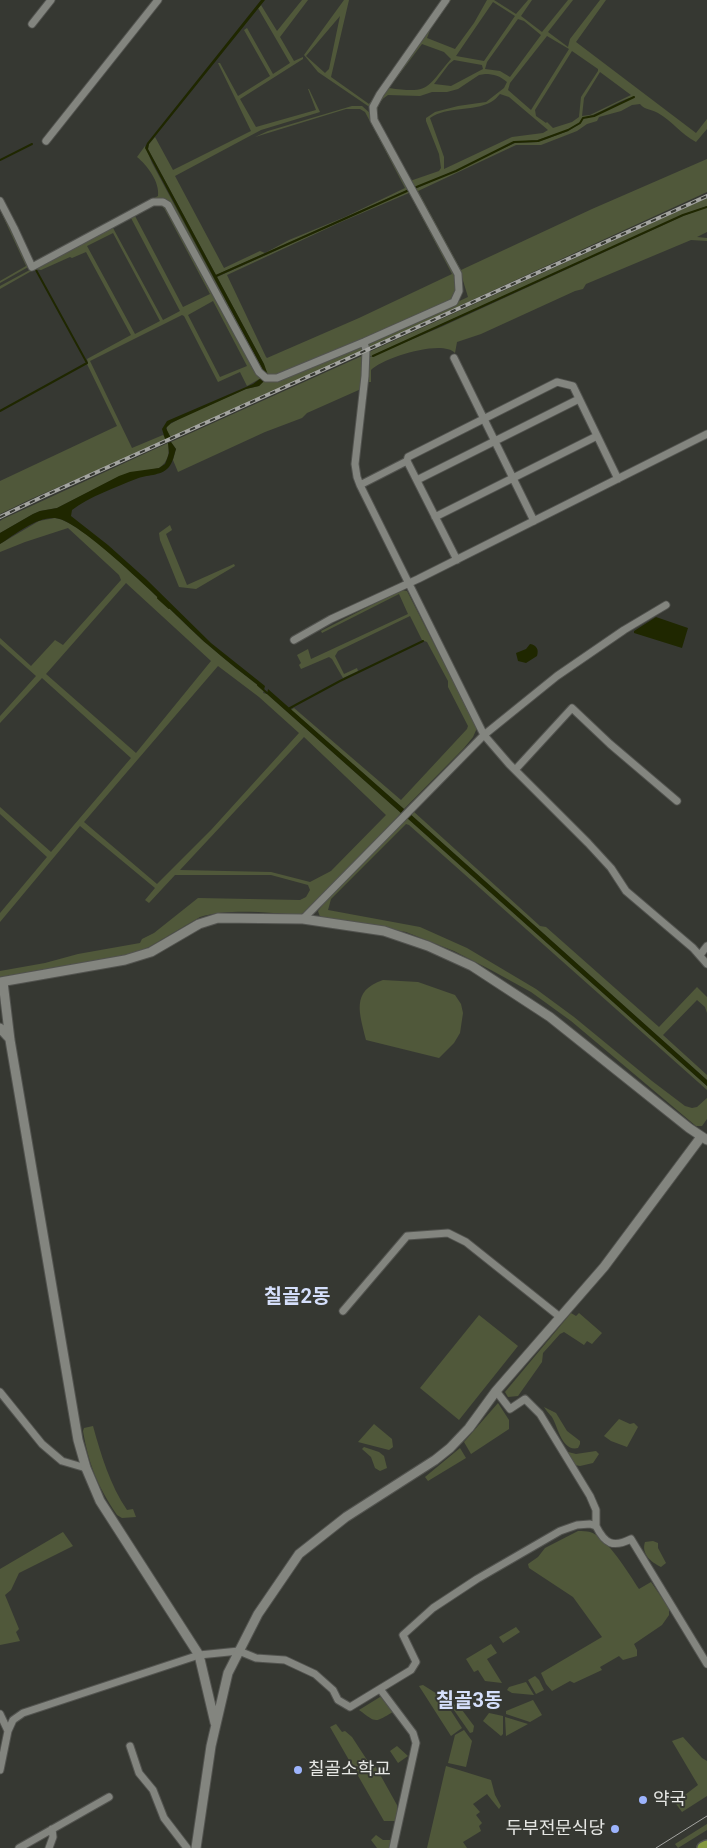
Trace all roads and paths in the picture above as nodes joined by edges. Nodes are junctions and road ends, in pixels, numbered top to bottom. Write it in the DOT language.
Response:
graph roads {
  1 [pos="51,0"];
  2 [pos="158,0"];
  3 [pos="446,0"];
  4 [pos="32,24"];
  5 [pos="46,141"];
  6 [pos="0,201"];
  7 [pos="364,342"];
  8 [pos="454,358"];
  9 [pos="579,399"];
  10 [pos="484,420"];
  11 [pos="707,434"];
  12 [pos="597,436"];
  13 [pos="495,442"];
  14 [pos="407,461"];
  15 [pos="513,478"];
  16 [pos="618,479"];
  17 [pos="416,480"];
  18 [pos="360,485"];
  19 [pos="435,517"];
  20 [pos="534,521"];
  21 [pos="457,560"];
  22 [pos="409,583"];
  23 [pos="666,604"];
  24 [pos="294,640"];
  25 [pos="484,735"];
  26 [pos="515,770"];
  27 [pos="677,801"];
  28 [pos="304,919"];
  29 [pos="707,946"];
  30 [pos="700,955"];
  31 [pos="707,964"];
  32 [pos="1,982"];
  33 [pos="0,1028"];
  34 [pos="10,1040"];
  35 [pos="705,1136"];
  36 [pos="343,1311"];
  37 [pos="560,1318"];
  38 [pos="496,1391"];
  39 [pos="0,1392"];
  40 [pos="86,1468"];
  41 [pos="596,1526"];
  42 [pos="239,1651"];
  43 [pos="199,1655"];
  44 [pos="707,1664"];
  45 [pos="380,1689"];
  46 [pos="0,1714"];
  47 [pos="216,1726"];
  48 [pos="8,1731"];
  49 [pos="130,1746"];
  50 [pos="0,1770"];
  51 [pos="109,1797"];
  52 [pos="52,1829"];
  53 [pos="707,1846"];
  54 [pos="19,1848"];
  55 [pos="49,1848"];
  56 [pos="187,1848"];
  57 [pos="196,1848"];
  58 [pos="393,1848"];
  59 [pos="703,1848"];
  1 -- 4 [label="street"];
  2 -- 5 [label="street"];
  3 -- 7 [label="street"];
  6 -- 7 [label="street"];
  7 -- 18 [label="street"];
  8 -- 10 [label="street"];
  9 -- 10 [label="street"];
  9 -- 12 [label="street"];
  9 -- 13 [label="street"];
  10 -- 13 [label="street"];
  10 -- 14 [label="street"];
  11 -- 16 [label="street"];
  12 -- 15 [label="street"];
  12 -- 16 [label="street"];
  13 -- 15 [label="street"];
  13 -- 17 [label="street"];
  14 -- 17 [label="street"];
  14 -- 18 [label="street"];
  15 -- 19 [label="street"];
  15 -- 20 [label="street"];
  16 -- 20 [label="street"];
  17 -- 19 [label="street"];
  18 -- 22 [label="street"];
  19 -- 21 [label="street"];
  20 -- 21 [label="street"];
  21 -- 22 [label="street"];
  22 -- 24 [label="street"];
  22 -- 25 [label="street"];
  23 -- 25 [label="street"];
  25 -- 26 [label="street"];
  25 -- 28 [label="street"];
  26 -- 27 [label="street"];
  26 -- 30 [label="street"];
  28 -- 32 [label="street"];
  28 -- 35 [label="street"];
  29 -- 30 [label="street"];
  30 -- 31 [label="street"];
  32 -- 34 [label="street"];
  33 -- 34 [label="street"];
  34 -- 40 [label="street"];
  35 -- 37 [label="street"];
  36 -- 37 [label="street"];
  37 -- 38 [label="street"];
  38 -- 41 [label="street"];
  38 -- 42 [label="street"];
  39 -- 40 [label="street"];
  40 -- 43 [label="street"];
  41 -- 44 [label="street"];
  41 -- 45 [label="street"];
  42 -- 43 [label="street"];
  42 -- 45 [label="street"];
  42 -- 47 [label="street"];
  43 -- 47 [label="street"];
  43 -- 48 [label="street"];
  45 -- 58 [label="street"];
  46 -- 48 [label="street"];
  47 -- 57 [label="street"];
  48 -- 50 [label="street"];
  49 -- 56 [label="street"];
  51 -- 52 [label="street"];
  52 -- 54 [label="street"];
  52 -- 55 [label="street"];
  53 -- 59 [label="highway"];
}
